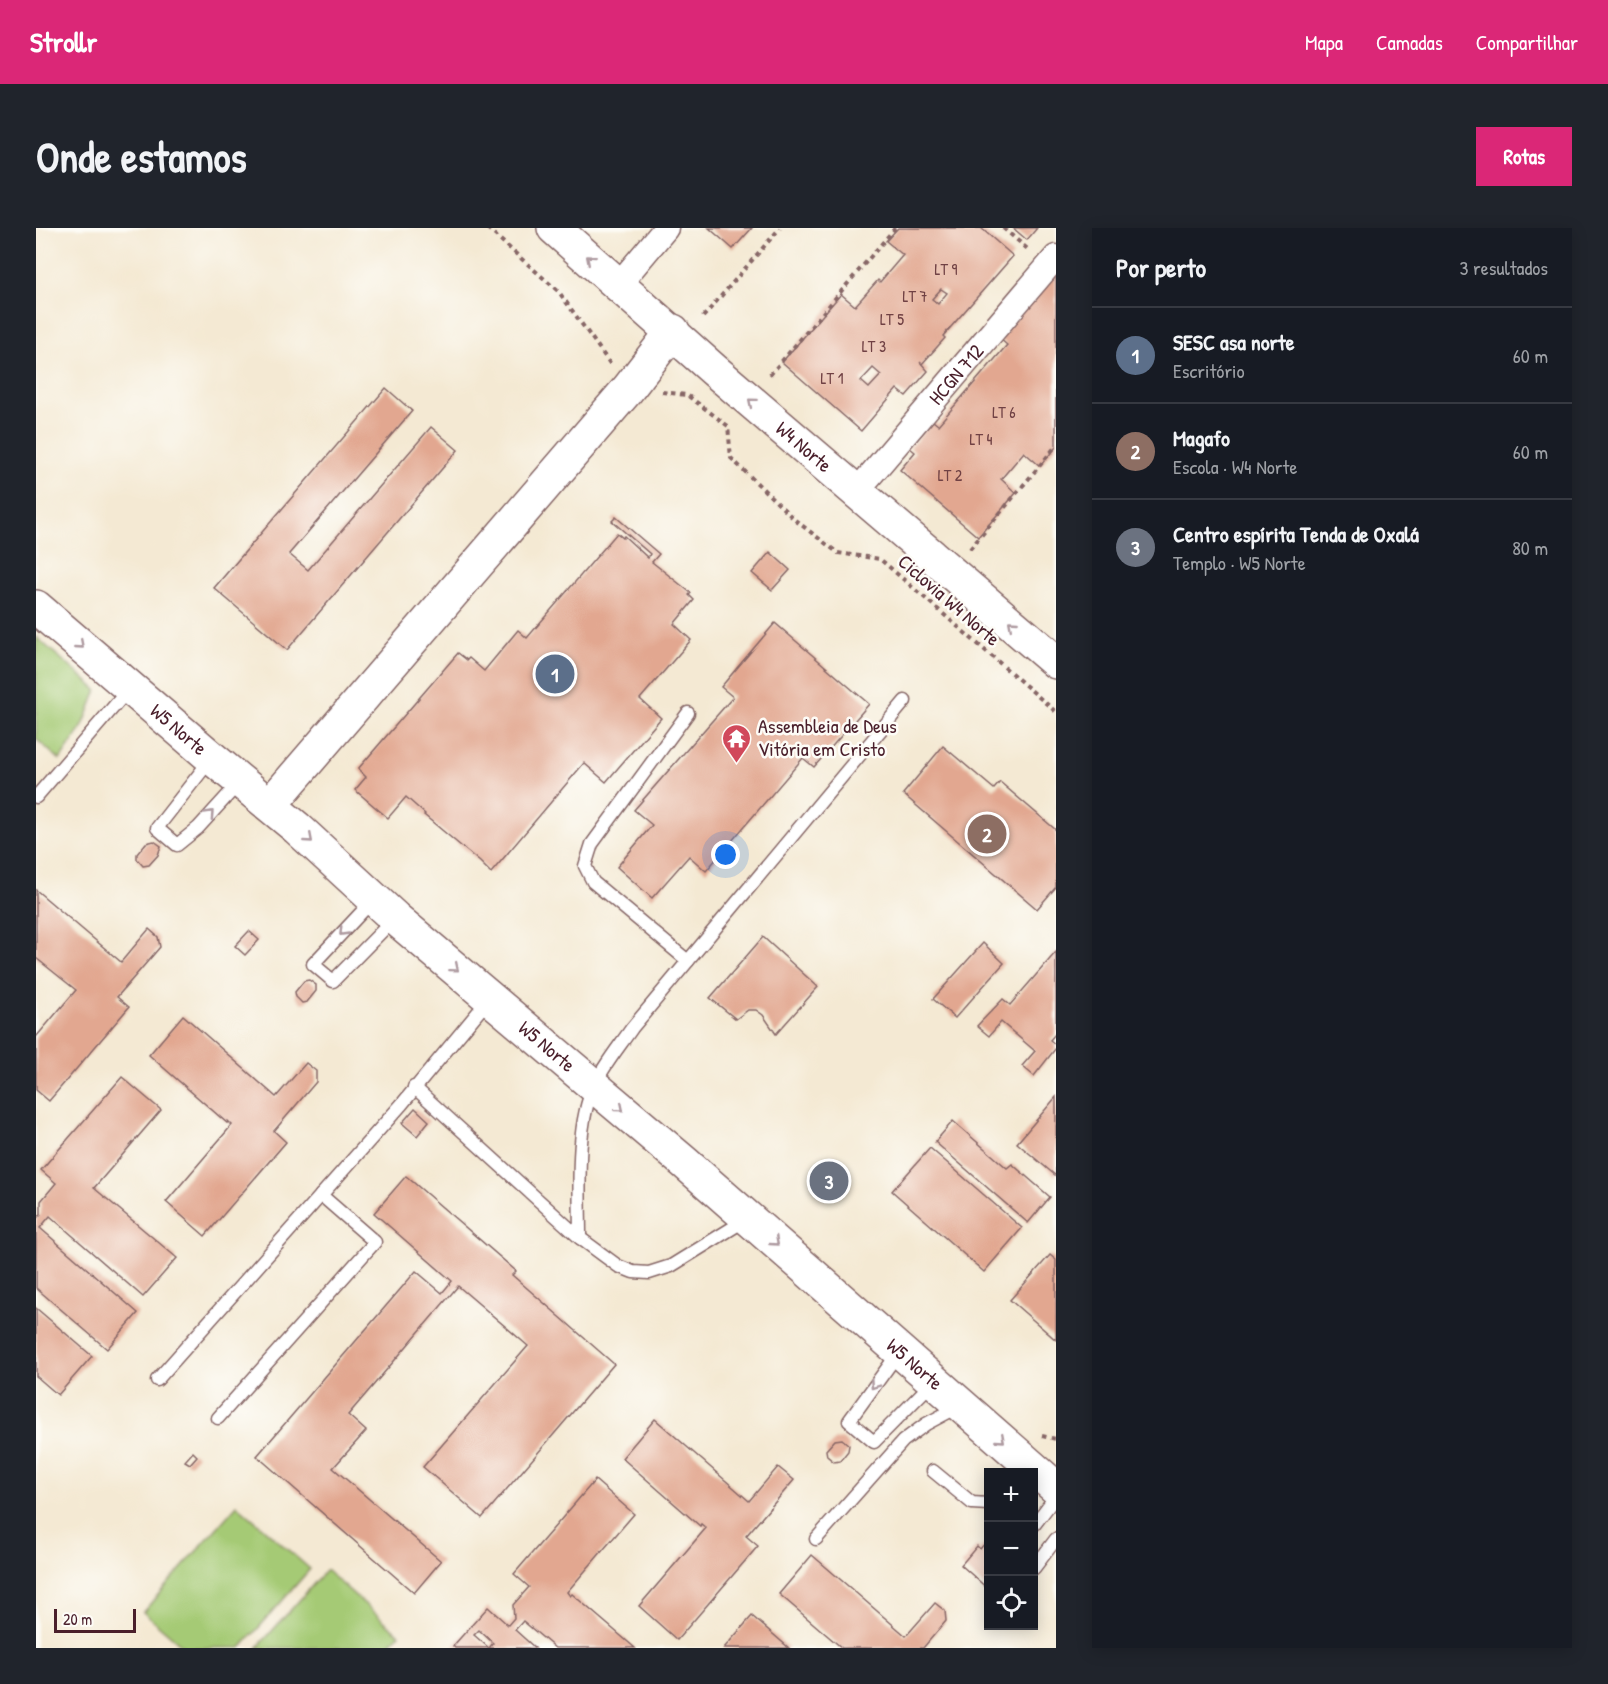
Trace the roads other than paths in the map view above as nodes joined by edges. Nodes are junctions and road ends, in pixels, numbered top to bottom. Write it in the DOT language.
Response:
graph roads {
  1 [pos="554,228"];
  2 [pos="666,228"];
  3 [pos="1056,257"];
  4 [pos="620,284"];
  5 [pos="673,331"];
  6 [pos="857,491"];
  7 [pos="36,607"];
  8 [pos="1056,662"];
  9 [pos="130,688"];
  10 [pos="905,701"];
  11 [pos="688,713"];
  12 [pos="212,758"];
  13 [pos="241,781"];
  14 [pos="36,797"];
  15 [pos="270,805"];
  16 [pos="385,909"];
  17 [pos="688,961"];
  18 [pos="490,998"];
  19 [pos="594,1086"];
  20 [pos="414,1087"];
  21 [pos="321,1195"];
  22 [pos="748,1218"];
  23 [pos="580,1238"];
  24 [pos="899,1351"];
  25 [pos="157,1380"];
  26 [pos="933,1381"];
  27 [pos="962,1406"];
  28 [pos="218,1418"];
  29 [pos="1026,1468"];
  30 [pos="933,1471"];
  31 [pos="1038,1476"];
  32 [pos="1056,1488"];
  33 [pos="1056,1496"];
  34 [pos="984,1504"];
  35 [pos="1036,1522"];
  36 [pos="816,1539"];
  37 [pos="1056,1539"];
  38 [pos="1038,1563"];
  4 -- 1 [label="main road, W4 Norte, one-way"];
  2 -- 4 [label="street"];
  3 -- 6 [label="street, HCGN 712"];
  4 -- 5 [label="main road, W4 Norte"];
  6 -- 5 [label="main road, W4 Norte, one-way"];
  5 -- 15 [label="main road"];
  8 -- 6 [label="main road, W4 Norte, one-way"];
  7 -- 9 [label="main road, W5 Norte, one-way"];
  9 -- 12 [label="main road, W5 Norte"];
  9 -- 14 [label="lane"];
  10 -- 17 [label="lane"];
  11 -- 17 [label="lane"];
  12 -- 13 [label="main road, W5 Norte"];
  12 -- 13 [label="lane, one-way"];
  13 -- 15 [label="main road, W5 Norte"];
  15 -- 16 [label="main road, W5 Norte, one-way"];
  16 -- 16 [label="lane, one-way"];
  16 -- 18 [label="main road, W5 Norte, one-way"];
  17 -- 19 [label="lane"];
  18 -- 19 [label="main road, W5 Norte"];
  18 -- 20 [label="lane"];
  19 -- 22 [label="main road, W5 Norte, one-way"];
  19 -- 23 [label="lane"];
  20 -- 21 [label="lane"];
  20 -- 23 [label="lane"];
  21 -- 25 [label="lane"];
  21 -- 28 [label="lane"];
  22 -- 23 [label="lane"];
  22 -- 24 [label="main road, W5 Norte, one-way"];
  24 -- 26 [label="main road, W5 Norte"];
  24 -- 26 [label="lane, one-way"];
  26 -- 27 [label="main road, W5 Norte"];
  27 -- 29 [label="main road, W5 Norte, one-way"];
  27 -- 36 [label="lane"];
  30 -- 34 [label="lane"];
  31 -- 32 [label="main road, W5 Norte"];
  33 -- 35 [label="lane"];
  37 -- 38 [label="lane"];
}
